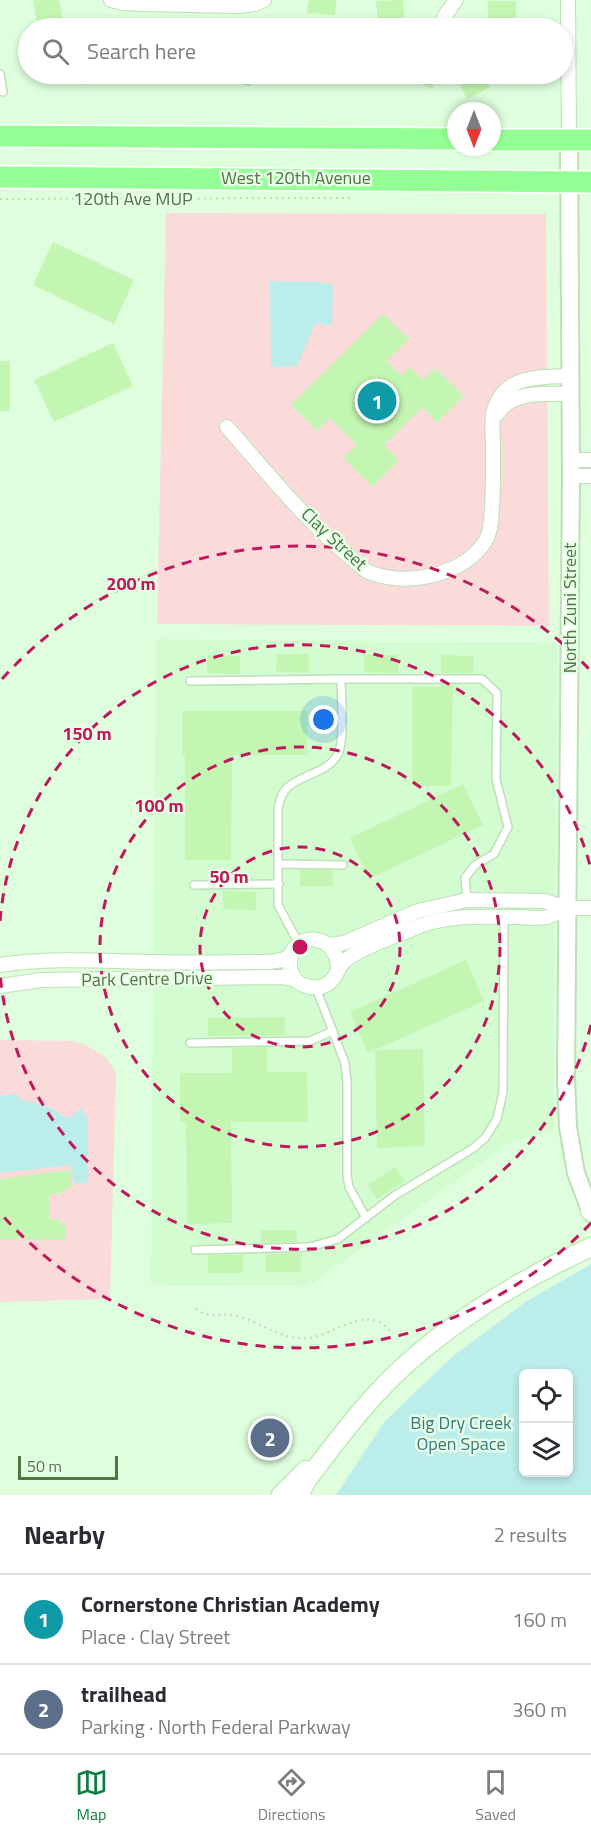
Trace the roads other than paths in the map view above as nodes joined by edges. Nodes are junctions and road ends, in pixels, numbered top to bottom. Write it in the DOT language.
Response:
graph roads {
  1 [pos="111,0"];
  2 [pos="264,0"];
  3 [pos="456,0"];
  4 [pos="568,0"];
  5 [pos="444,17"];
  6 [pos="568,18"];
  7 [pos="0,74"];
  8 [pos="569,84"];
  9 [pos="3,92"];
  10 [pos="0,136"];
  11 [pos="64,137"];
  12 [pos="447,140"];
  13 [pos="501,140"];
  14 [pos="569,140"];
  15 [pos="591,140"];
  16 [pos="0,147"];
  17 [pos="0,177"];
  18 [pos="570,182"];
  19 [pos="591,182"];
  20 [pos="571,376"];
  21 [pos="571,394"];
  22 [pos="493,421"];
  23 [pos="227,428"];
  24 [pos="591,460"];
  25 [pos="572,468"];
  26 [pos="591,476"];
  27 [pos="341,679"];
  28 [pos="190,681"];
  29 [pos="279,864"];
  30 [pos="342,865"];
  31 [pos="279,884"];
  32 [pos="194,885"];
  33 [pos="467,900"];
  34 [pos="568,908"];
  35 [pos="591,908"];
  36 [pos="504,917"];
  37 [pos="300,944"];
  38 [pos="330,945"];
  39 [pos="290,956"];
  40 [pos="0,965"];
  41 [pos="338,967"];
  42 [pos="295,979"];
  43 [pos="0,986"];
  44 [pos="316,988"];
  45 [pos="333,1031"];
  46 [pos="190,1044"];
  47 [pos="591,1212"];
  48 [pos="366,1218"];
  49 [pos="591,1247"];
  50 [pos="195,1250"];
  51 [pos="339,1438"];
  52 [pos="281,1495"];
  53 [pos="299,1495"];
  1 -- 2 [label="street"];
  3 -- 5 [label="street"];
  4 -- 6 [label="street, North Zuni Street"];
  7 -- 9 [label="lane"];
  8 -- 14 [label="street, North Zuni Street"];
  10 -- 11 [label="main road"];
  11 -- 12 [label="main road"];
  11 -- 16 [label="main road"];
  13 -- 14 [label="main road"];
  14 -- 15 [label="main road"];
  14 -- 18 [label="street, North Zuni Street"];
  17 -- 18 [label="main road, West 120th Avenue"];
  18 -- 19 [label="main road, West 120th Avenue"];
  18 -- 20 [label="street, North Zuni Street"];
  20 -- 21 [label="street, North Zuni Street"];
  20 -- 22 [label="street, Clay Street"];
  21 -- 22 [label="street"];
  21 -- 25 [label="street, North Zuni Street"];
  22 -- 23 [label="street, Clay Street"];
  24 -- 25 [label="street"];
  25 -- 26 [label="street"];
  25 -- 34 [label="street, North Zuni Street"];
  27 -- 28 [label="lane"];
  27 -- 29 [label="lane"];
  27 -- 33 [label="lane"];
  29 -- 30 [label="lane"];
  29 -- 31 [label="lane"];
  31 -- 32 [label="lane"];
  31 -- 37 [label="lane"];
  33 -- 34 [label="street"];
  33 -- 38 [label="street"];
  34 -- 35 [label="street"];
  34 -- 36 [label="street"];
  34 -- 47 [label="street, North Zuni Street"];
  36 -- 41 [label="street"];
  36 -- 48 [label="lane"];
  37 -- 38 [label="street"];
  37 -- 39 [label="street"];
  38 -- 41 [label="street"];
  39 -- 40 [label="street, Park Centre Drive"];
  39 -- 42 [label="street"];
  41 -- 44 [label="street"];
  42 -- 43 [label="street, Park Centre Drive"];
  42 -- 44 [label="street"];
  44 -- 45 [label="lane"];
  45 -- 46 [label="lane"];
  45 -- 48 [label="lane"];
  48 -- 50 [label="lane"];
  49 -- 51 [label="main road"];
  51 -- 52 [label="main road"];
  51 -- 53 [label="main road"];
}
